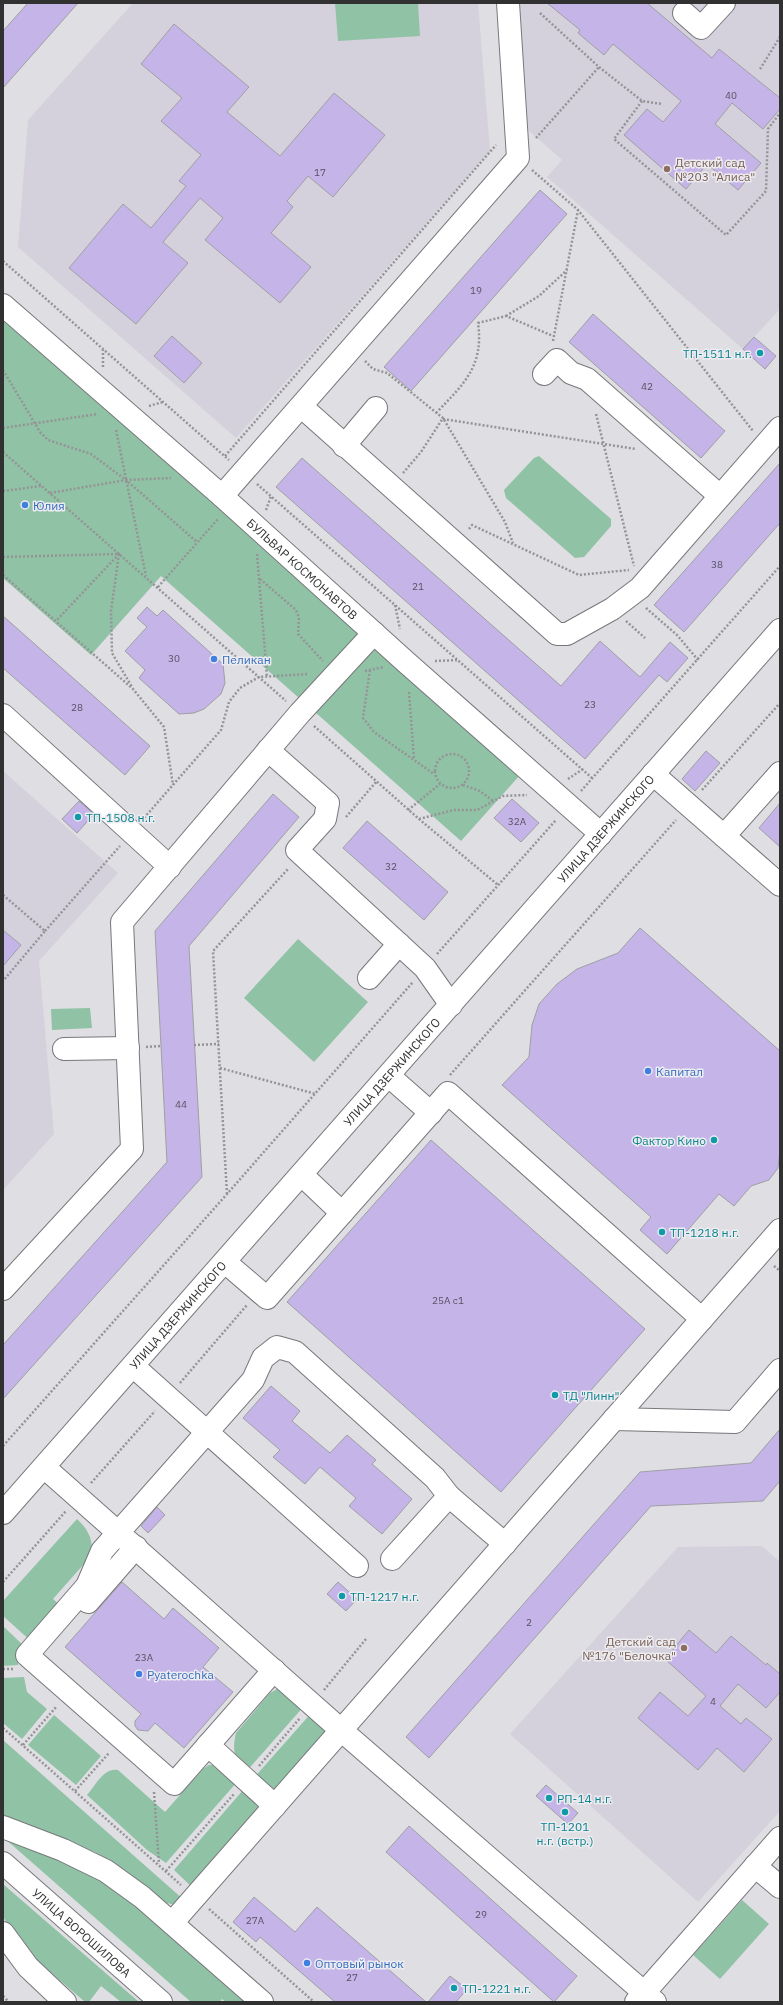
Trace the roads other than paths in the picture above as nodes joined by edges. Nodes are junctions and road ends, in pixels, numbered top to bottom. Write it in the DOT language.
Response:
graph roads {
  1 [pos="508,3"];
  2 [pos="724,3"];
  3 [pos="684,13"];
  4 [pos="3,305"];
  5 [pos="544,374"];
  6 [pos="302,407"];
  7 [pos="376,408"];
  8 [pos="780,428"];
  9 [pos="344,446"];
  10 [pos="720,496"];
  11 [pos="227,500"];
  12 [pos="780,630"];
  13 [pos="374,633"];
  14 [pos="3,715"];
  15 [pos="268,750"];
  16 [pos="653,774"];
  17 [pos="780,774"];
  18 [pos="602,834"];
  19 [pos="724,836"];
  20 [pos="170,867"];
  21 [pos="780,885"];
  22 [pos="399,944"];
  23 [pos="369,978"];
  24 [pos="451,1005"];
  25 [pos="128,1048"];
  26 [pos="64,1050"];
  27 [pos="389,1076"];
  28 [pos="431,1113"];
  29 [pos="302,1175"];
  30 [pos="342,1213"];
  31 [pos="776,1242"];
  32 [pos="225,1262"];
  33 [pos="3,1289"];
  34 [pos="702,1319"];
  35 [pos="132,1366"];
  36 [pos="780,1370"];
  37 [pos="614,1419"];
  38 [pos="208,1432"];
  39 [pos="44,1467"];
  40 [pos="449,1496"];
  41 [pos="3,1513"];
  42 [pos="119,1532"];
  43 [pos="505,1544"];
  44 [pos="136,1547"];
  45 [pos="392,1559"];
  46 [pos="357,1566"];
  47 [pos="35,1661"];
  48 [pos="274,1670"];
  49 [pos="341,1730"];
  50 [pos="208,1745"];
  51 [pos="275,1806"];
  52 [pos="3,1827"];
  53 [pos="780,1838"];
  54 [pos="3,1863"];
  55 [pos="755,1866"];
  56 [pos="780,1887"];
  57 [pos="172,1922"];
  58 [pos="3,1933"];
  59 [pos="645,1999"];
  60 [pos="65,2002"];
  61 [pos="161,2002"];
  62 [pos="262,2002"];
  1 -- 6 [label="street"];
  2 -- 3 [label="street"];
  4 -- 11 [label="street, БУЛЬВАР КОСМОНАВТОВ"];
  5 -- 10 [label="street"];
  6 -- 9 [label="street"];
  6 -- 11 [label="street"];
  7 -- 9 [label="street"];
  8 -- 10 [label="street"];
  9 -- 10 [label="street"];
  11 -- 13 [label="street, БУЛЬВАР КОСМОНАВТОВ"];
  12 -- 16 [label="street, УЛИЦА ДЗЕРЖИНСКОГО"];
  13 -- 15 [label="street"];
  13 -- 18 [label="street, БУЛЬВАР КОСМОНАВТОВ"];
  14 -- 20 [label="street"];
  15 -- 20 [label="street"];
  15 -- 22 [label="street"];
  16 -- 18 [label="street, УЛИЦА ДЗЕРЖИНСКОГО"];
  16 -- 19 [label="street"];
  17 -- 19 [label="street"];
  18 -- 24 [label="street, УЛИЦА ДЗЕРЖИНСКОГО"];
  19 -- 21 [label="street"];
  20 -- 25 [label="street"];
  22 -- 23 [label="street"];
  22 -- 24 [label="street"];
  24 -- 27 [label="street, УЛИЦА ДЗЕРЖИНСКОГО"];
  25 -- 26 [label="street"];
  25 -- 33 [label="street"];
  27 -- 28 [label="street"];
  27 -- 29 [label="street, УЛИЦА ДЗЕРЖИНСКОГО"];
  28 -- 30 [label="street"];
  28 -- 34 [label="street"];
  29 -- 30 [label="street"];
  29 -- 32 [label="street, УЛИЦА ДЗЕРЖИНСКОГО"];
  30 -- 32 [label="street"];
  31 -- 34 [label="street"];
  32 -- 35 [label="street, УЛИЦА ДЗЕРЖИНСКОГО"];
  34 -- 37 [label="street"];
  35 -- 38 [label="street"];
  35 -- 39 [label="street, УЛИЦА ДЗЕРЖИНСКОГО"];
  36 -- 37 [label="street"];
  37 -- 43 [label="street"];
  38 -- 40 [label="street"];
  38 -- 42 [label="street"];
  38 -- 46 [label="street"];
  39 -- 41 [label="street, УЛИЦА ДЗЕРЖИНСКОГО"];
  39 -- 42 [label="street"];
  40 -- 43 [label="street"];
  40 -- 45 [label="street"];
  42 -- 44 [label="street"];
  42 -- 47 [label="street"];
  43 -- 49 [label="street"];
  44 -- 47 [label="street"];
  44 -- 48 [label="street"];
  47 -- 50 [label="street"];
  48 -- 49 [label="street"];
  48 -- 50 [label="street"];
  49 -- 51 [label="street"];
  49 -- 59 [label="street"];
  50 -- 51 [label="street"];
  51 -- 57 [label="street"];
  52 -- 57 [label="street"];
  53 -- 55 [label="street"];
  54 -- 61 [label="street, УЛИЦА ВОРОШИЛОВА"];
  55 -- 56 [label="street"];
  55 -- 59 [label="street"];
  57 -- 62 [label="street"];
  58 -- 60 [label="street"];
}
